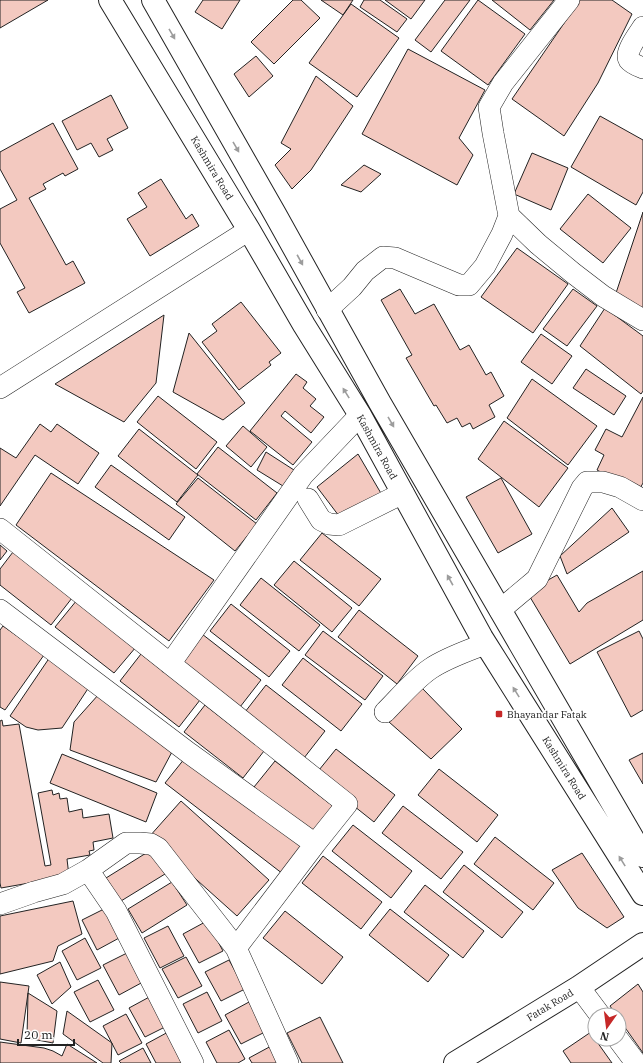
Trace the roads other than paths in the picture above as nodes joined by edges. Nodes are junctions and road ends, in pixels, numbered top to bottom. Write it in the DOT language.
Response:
graph roads {
  1 [pos="110,0"];
  2 [pos="153,0"];
  3 [pos="569,0"];
  4 [pos="643,27"];
  5 [pos="643,68"];
  6 [pos="509,216"];
  7 [pos="249,230"];
  8 [pos="327,310"];
  9 [pos="643,320"];
  10 [pos="0,388"];
  11 [pos="360,415"];
  12 [pos="402,493"];
  13 [pos="308,499"];
  14 [pos="643,500"];
  15 [pos="0,529"];
  16 [pos="0,610"];
  17 [pos="500,610"];
  18 [pos="486,644"];
  19 [pos="170,664"];
  20 [pos="385,712"];
  21 [pos="316,844"];
  22 [pos="643,856"];
  23 [pos="88,870"];
  24 [pos="643,894"];
  25 [pos="0,904"];
  26 [pos="643,944"];
  27 [pos="236,948"];
  28 [pos="579,987"];
  29 [pos="594,1007"];
  30 [pos="624,1047"];
  31 [pos="193,1063"];
  32 [pos="288,1063"];
  33 [pos="455,1063"];
  34 [pos="636,1063"];
  1 -- 7 [label="main road, Kashmira Road"];
  2 -- 8 [label="main road, one-way"];
  3 -- 6 [label="street"];
  4 -- 5 [label="street"];
  6 -- 8 [label="street"];
  6 -- 9 [label="street"];
  7 -- 10 [label="street"];
  11 -- 7 [label="main road, Kashmira Road, one-way"];
  8 -- 17 [label="main road, one-way"];
  11 -- 12 [label="main road, Kashmira Road"];
  11 -- 19 [label="street"];
  12 -- 13 [label="street"];
  18 -- 12 [label="main road, Kashmira Road, one-way"];
  14 -- 17 [label="street"];
  15 -- 19 [label="street"];
  16 -- 21 [label="street"];
  17 -- 22 [label="main road"];
  18 -- 20 [label="street"];
  24 -- 18 [label="main road, Kashmira Road, one-way"];
  19 -- 21 [label="street"];
  21 -- 27 [label="street"];
  23 -- 25 [label="street"];
  23 -- 27 [label="street"];
  23 -- 31 [label="street"];
  26 -- 28 [label="main road, Fatak Road"];
  27 -- 32 [label="street"];
  28 -- 29 [label="street"];
  28 -- 33 [label="main road, Fatak Road"];
  30 -- 34 [label="street"];
}
